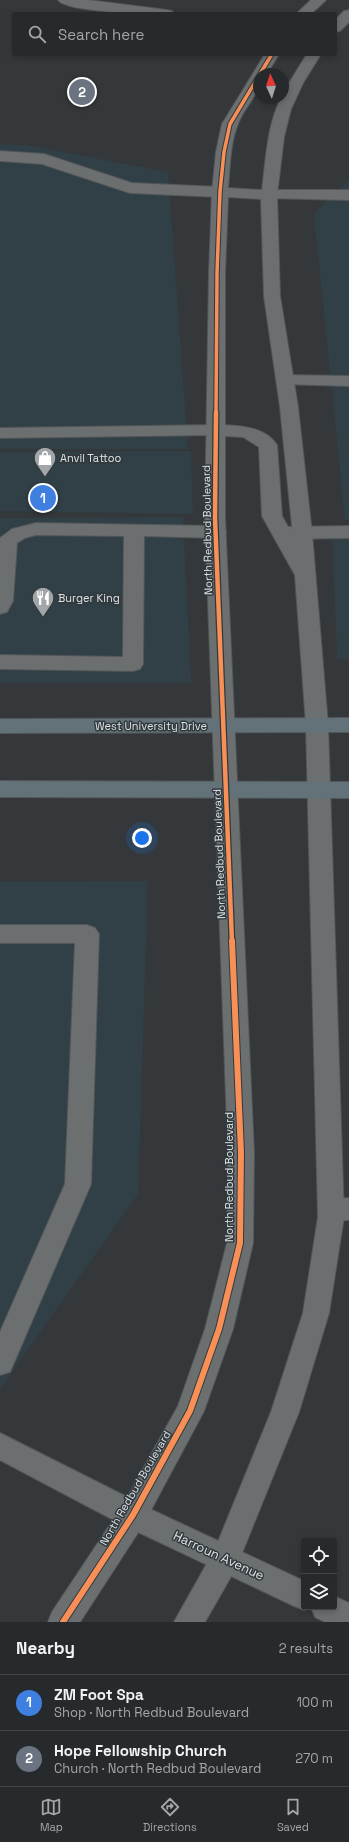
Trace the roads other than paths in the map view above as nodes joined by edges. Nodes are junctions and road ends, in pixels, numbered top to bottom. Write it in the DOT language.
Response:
graph roads {
  1 [pos="65,0"];
  2 [pos="319,0"];
  3 [pos="151,12"];
  4 [pos="305,12"];
  5 [pos="349,14"];
  6 [pos="337,26"];
  7 [pos="271,56"];
  8 [pos="313,56"];
  9 [pos="0,156"];
  10 [pos="220,192"];
  11 [pos="269,194"];
  12 [pos="349,195"];
  13 [pos="285,380"];
  14 [pos="349,381"];
  15 [pos="216,430"];
  16 [pos="0,433"];
  17 [pos="134,530"];
  18 [pos="216,532"];
  19 [pos="349,532"];
  20 [pos="281,533"];
  21 [pos="302,533"];
  22 [pos="305,576"];
  23 [pos="0,607"];
  24 [pos="0,662"];
  25 [pos="317,725"];
  26 [pos="349,725"];
  27 [pos="0,726"];
  28 [pos="224,726"];
  29 [pos="0,789"];
  30 [pos="226,789"];
  31 [pos="320,790"];
  32 [pos="349,790"];
  33 [pos="0,934"];
  34 [pos="340,1209"];
  35 [pos="0,1364"];
  36 [pos="0,1446"];
  37 [pos="133,1515"];
  38 [pos="226,1558"];
  39 [pos="301,1595"];
  40 [pos="332,1610"];
  41 [pos="349,1618"];
  42 [pos="62,1622"];
  43 [pos="189,1622"];
  1 -- 3 [label="street"];
  2 -- 4 [label="street"];
  5 -- 6 [label="street"];
  7 -- 10 [label="street, North Redbud Boulevard"];
  8 -- 11 [label="street"];
  9 -- 10 [label="street"];
  10 -- 11 [label="street"];
  10 -- 15 [label="street, North Redbud Boulevard"];
  11 -- 12 [label="street"];
  11 -- 13 [label="street"];
  13 -- 14 [label="street"];
  13 -- 21 [label="street"];
  15 -- 16 [label="street"];
  15 -- 18 [label="street, North Redbud Boulevard"];
  15 -- 20 [label="street"];
  17 -- 18 [label="street"];
  17 -- 23 [label="street"];
  17 -- 24 [label="street"];
  18 -- 28 [label="street, North Redbud Boulevard"];
  19 -- 21 [label="street"];
  20 -- 21 [label="street"];
  20 -- 22 [label="street"];
  21 -- 22 [label="street"];
  22 -- 25 [label="street"];
  25 -- 26 [label="highway, West University Drive"];
  25 -- 28 [label="highway, West University Drive"];
  25 -- 31 [label="street"];
  27 -- 28 [label="highway, West University Drive"];
  28 -- 30 [label="street, North Redbud Boulevard"];
  29 -- 30 [label="highway"];
  30 -- 31 [label="highway"];
  30 -- 37 [label="street, North Redbud Boulevard"];
  31 -- 32 [label="highway"];
  31 -- 34 [label="street"];
  33 -- 35 [label="street"];
  34 -- 38 [label="street"];
  36 -- 37 [label="street, Harroun Avenue"];
  37 -- 38 [label="street, Harroun Avenue"];
  37 -- 42 [label="street, North Redbud Boulevard"];
  38 -- 39 [label="street, Harroun Avenue"];
  38 -- 43 [label="street"];
  40 -- 41 [label="street"];
}
